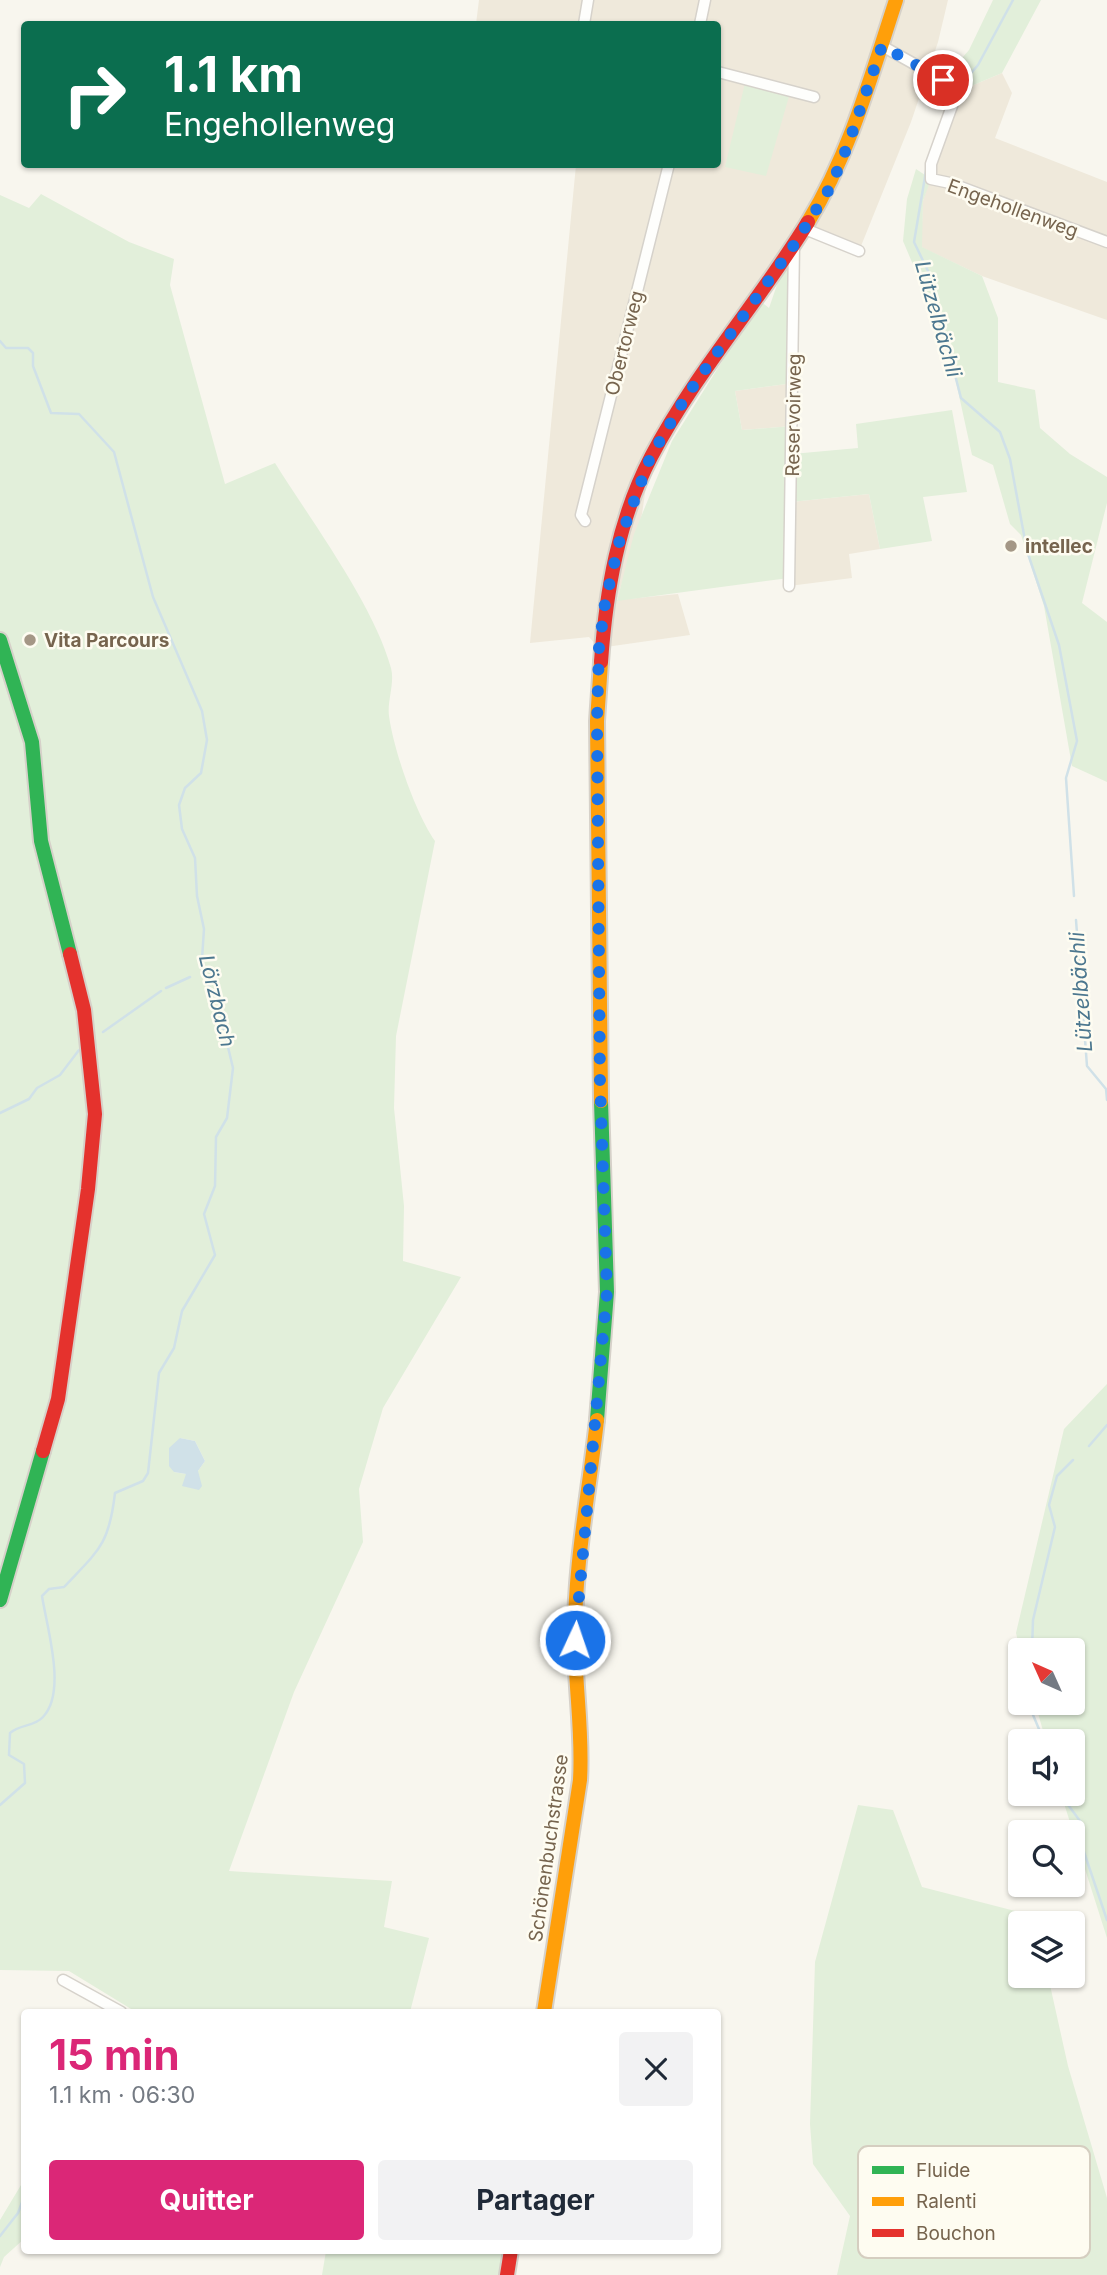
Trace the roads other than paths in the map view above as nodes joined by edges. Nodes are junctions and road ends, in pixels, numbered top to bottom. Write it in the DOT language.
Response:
graph roads {
  1 [pos="588,0"];
  2 [pos="705,0"];
  3 [pos="896,0"];
  4 [pos="584,21"];
  5 [pos="701,21"];
  6 [pos="882,46"];
  7 [pos="721,73"];
  8 [pos="814,97"];
  9 [pos="668,168"];
  10 [pos="805,229"];
  11 [pos="1107,242"];
  12 [pos="794,245"];
  13 [pos="859,251"];
  14 [pos="585,520"];
  15 [pos="789,586"];
  16 [pos="0,640"];
  17 [pos="0,1600"];
  18 [pos="63,1980"];
  19 [pos="116,2009"];
  20 [pos="544,2009"];
  21 [pos="510,2254"];
  22 [pos="507,2275"];
  1 -- 4 [label="street"];
  2 -- 5 [label="street"];
  3 -- 6 [label="street, Schönenbuchstrasse"];
  6 -- 10 [label="street, Schönenbuchstrasse"];
  6 -- 11 [label="street, Engehollenweg"];
  7 -- 8 [label="street"];
  9 -- 14 [label="street, Obertorweg"];
  10 -- 12 [label="street, Schönenbuchstrasse"];
  10 -- 13 [label="street"];
  12 -- 15 [label="street, Reservoirweg"];
  12 -- 20 [label="street, Schönenbuchstrasse"];
  16 -- 17 [label="street"];
  18 -- 19 [label="street"];
  21 -- 22 [label="street"];
}
